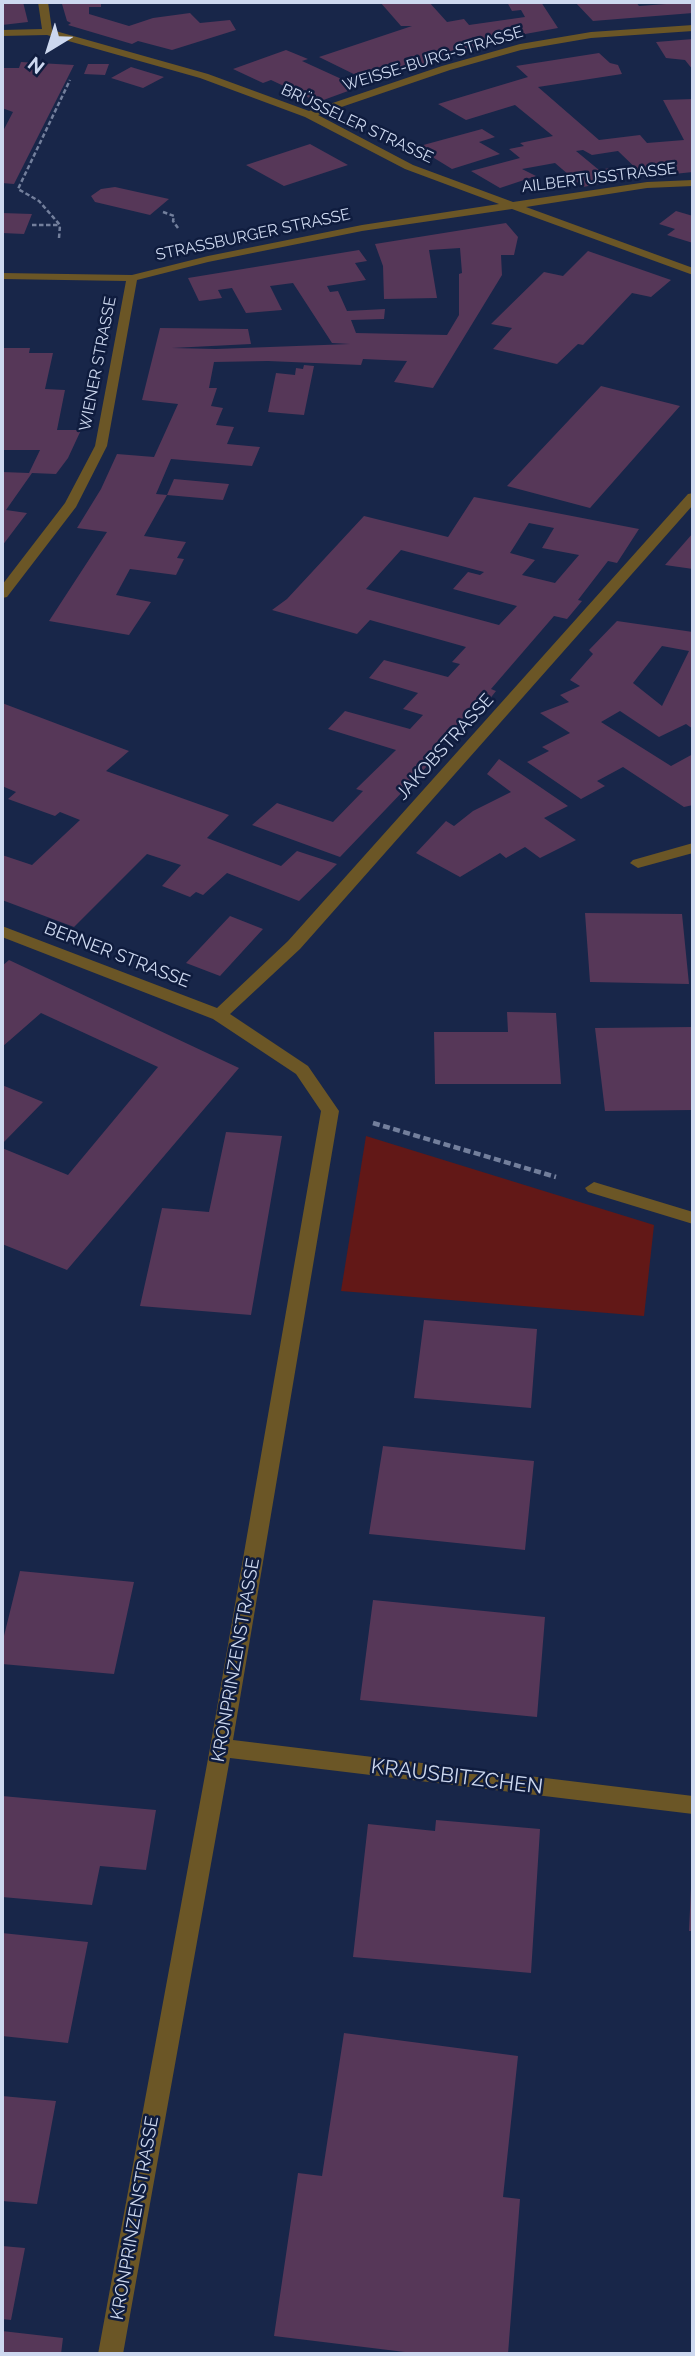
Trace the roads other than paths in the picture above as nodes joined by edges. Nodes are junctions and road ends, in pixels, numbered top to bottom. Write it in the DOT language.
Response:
graph roads {
  1 [pos="43,2"];
  2 [pos="693,28"];
  3 [pos="47,32"];
  4 [pos="2,33"];
  5 [pos="309,115"];
  6 [pos="693,183"];
  7 [pos="510,206"];
  8 [pos="693,272"];
  9 [pos="2,275"];
  10 [pos="132,278"];
  11 [pos="693,497"];
  12 [pos="686,513"];
  13 [pos="2,594"];
  14 [pos="693,848"];
  15 [pos="638,863"];
  16 [pos="2,931"];
  17 [pos="219,1015"];
  18 [pos="594,1188"];
  19 [pos="693,1219"];
  20 [pos="221,1748"];
  21 [pos="693,1805"];
  22 [pos="110,2354"];
  1 -- 3 [label="street"];
  2 -- 5 [label="street, WEISSE-BURG-STRASSE"];
  3 -- 4 [label="street, BRÜSSELER STRASSE"];
  3 -- 5 [label="street, BRÜSSELER STRASSE"];
  5 -- 7 [label="street, BRÜSSELER STRASSE"];
  6 -- 7 [label="street, AILBERTUSSTRASSE"];
  7 -- 8 [label="street, BRÜSSELER STRASSE"];
  7 -- 10 [label="street, STRASSBURGER STRASSE"];
  9 -- 10 [label="street, STRASSBURGER STRASSE"];
  10 -- 13 [label="street, WIENER STRASSE"];
  11 -- 12 [label="street, JAKOBSTRASSE"];
  12 -- 17 [label="street, JAKOBSTRASSE"];
  14 -- 15 [label="street"];
  16 -- 17 [label="street, BERNER STRASSE"];
  17 -- 20 [label="street, KRONPRINZENSTRASSE"];
  18 -- 19 [label="street"];
  20 -- 21 [label="street, KRAUSBITZCHEN"];
  20 -- 22 [label="street, KRONPRINZENSTRASSE"];
}
